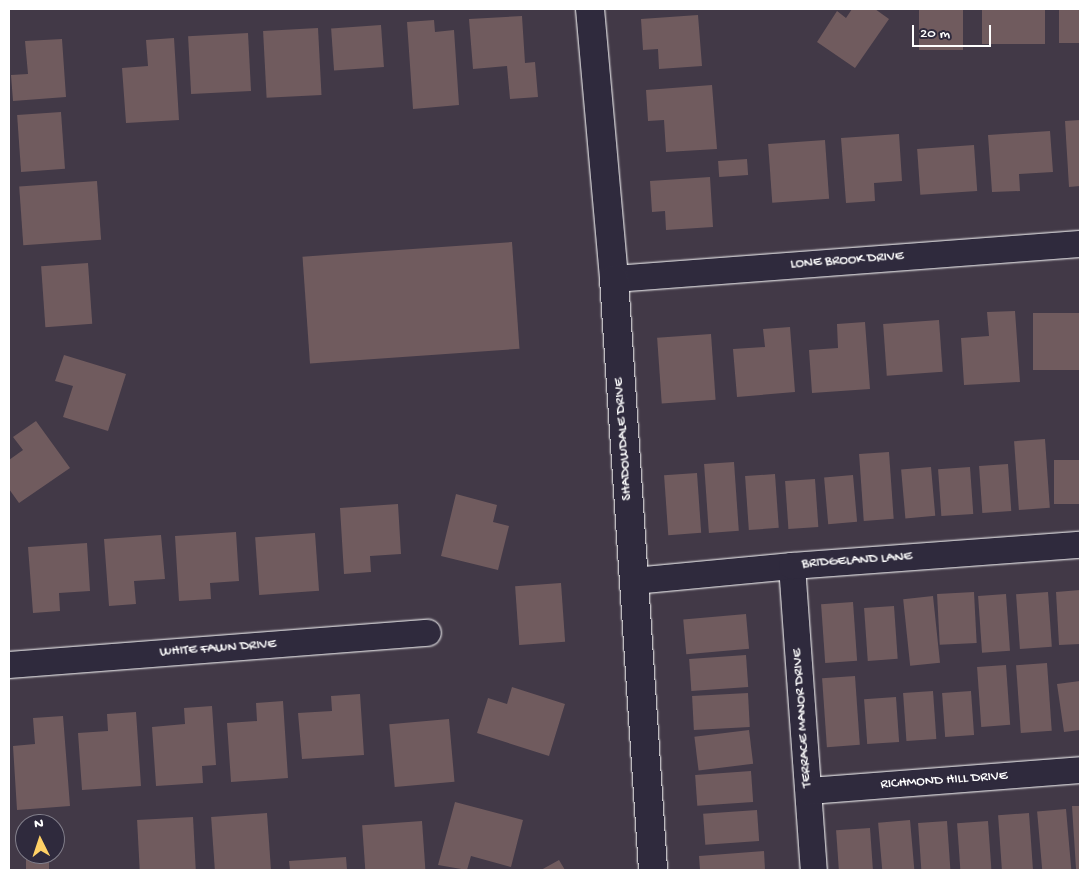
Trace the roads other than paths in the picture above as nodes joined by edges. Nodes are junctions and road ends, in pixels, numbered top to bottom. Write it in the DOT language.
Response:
graph roads {
  1 [pos="590,9"];
  2 [pos="1080,244"];
  3 [pos="614,278"];
  4 [pos="1080,545"];
  5 [pos="792,566"];
  6 [pos="634,581"];
  7 [pos="428,633"];
  8 [pos="9,665"];
  9 [pos="1080,770"];
  10 [pos="809,791"];
  11 [pos="653,870"];
  12 [pos="814,870"];
  1 -- 3 [label="street, SHADOWDALE DRIVE"];
  2 -- 3 [label="street, LONE BROOK DRIVE"];
  3 -- 6 [label="street, SHADOWDALE DRIVE"];
  4 -- 5 [label="street, BRIDGELAND LANE"];
  5 -- 6 [label="street, BRIDGELAND LANE"];
  5 -- 10 [label="street, TERRACE MANOR DRIVE"];
  6 -- 11 [label="street, SHADOWDALE DRIVE"];
  7 -- 8 [label="street, WHITE FAWN DRIVE"];
  9 -- 10 [label="street, RICHMOND HILL DRIVE"];
  10 -- 12 [label="street, TERRACE MANOR DRIVE"];
}
